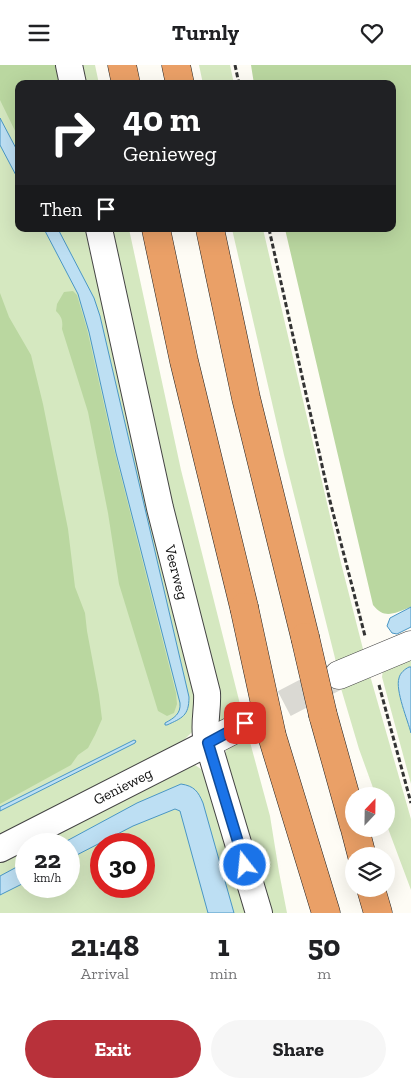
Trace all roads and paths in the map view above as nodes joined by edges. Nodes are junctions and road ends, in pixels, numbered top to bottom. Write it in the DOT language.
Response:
graph roads {
  1 [pos="68,65"];
  2 [pos="122,65"];
  3 [pos="176,65"];
  4 [pos="235,65"];
  5 [pos="72,80"];
  6 [pos="125,80"];
  7 [pos="179,80"];
  8 [pos="238,80"];
  9 [pos="100,232"];
  10 [pos="157,232"];
  11 [pos="211,232"];
  12 [pos="270,232"];
  13 [pos="411,645"];
  14 [pos="372,661"];
  15 [pos="339,675"];
  16 [pos="245,723"];
  17 [pos="208,743"];
  18 [pos="345,794"];
  19 [pos="411,803"];
  20 [pos="0,849"];
  21 [pos="374,897"];
  22 [pos="259,913"];
  23 [pos="326,913"];
  24 [pos="378,913"];
  1 -- 5 [label="street"];
  2 -- 6 [label="highway"];
  3 -- 7 [label="highway"];
  4 -- 8 [label="path"];
  9 -- 17 [label="street, Veerweg"];
  10 -- 23 [label="highway, bridge"];
  11 -- 18 [label="highway, bridge"];
  12 -- 14 [label="path"];
  13 -- 14 [label="street"];
  14 -- 15 [label="street"];
  14 -- 19 [label="path"];
  16 -- 17 [label="street, Genieweg"];
  17 -- 20 [label="street, Genieweg"];
  17 -- 22 [label="street, Veerweg"];
  21 -- 24 [label="highway"];
}
